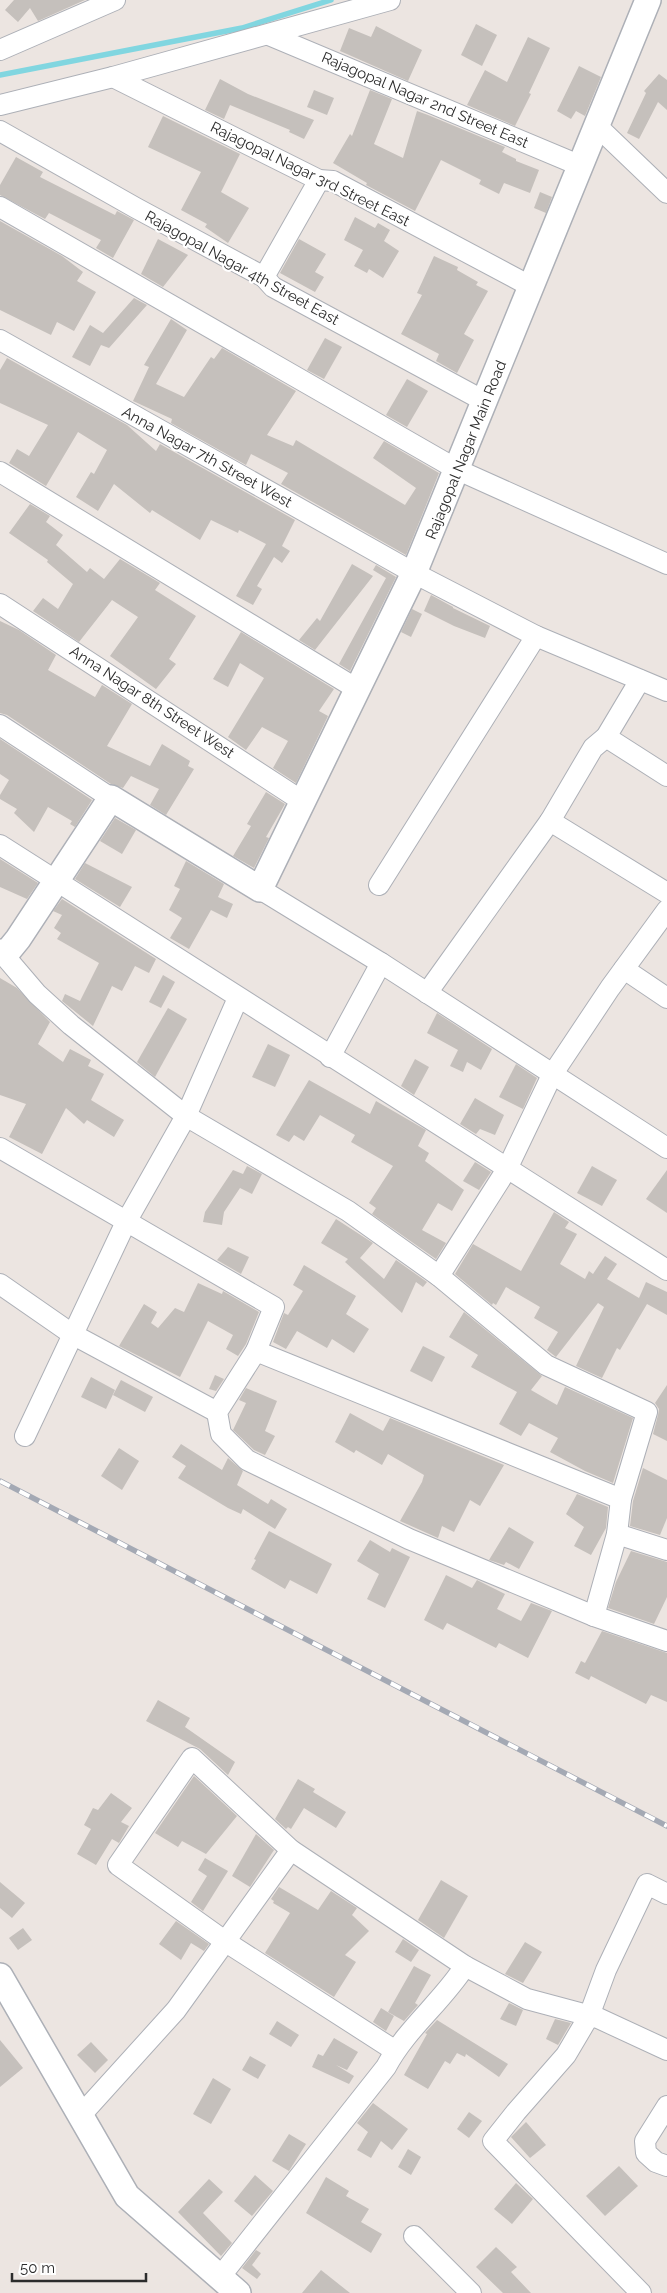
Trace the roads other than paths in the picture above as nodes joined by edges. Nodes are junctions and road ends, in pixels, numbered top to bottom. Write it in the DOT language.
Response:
graph roads {
  1 [pos="390,0"];
  2 [pos="648,0"];
  3 [pos="105,2"];
  4 [pos="269,35"];
  5 [pos="0,50"];
  6 [pos="113,76"];
  7 [pos="0,105"];
  8 [pos="597,126"];
  9 [pos="0,131"];
  10 [pos="581,166"];
  11 [pos="320,180"];
  12 [pos="667,192"];
  13 [pos="0,207"];
  14 [pos="264,277"];
  15 [pos="532,287"];
  16 [pos="0,340"];
  17 [pos="486,402"];
  18 [pos="458,470"];
  19 [pos="0,472"];
  20 [pos="667,564"];
  21 [pos="414,573"];
  22 [pos="0,604"];
  23 [pos="536,636"];
  24 [pos="640,680"];
  25 [pos="357,689"];
  26 [pos="667,691"];
  27 [pos="0,725"];
  28 [pos="606,737"];
  29 [pos="667,776"];
  30 [pos="111,798"];
  31 [pos="302,801"];
  32 [pos="550,822"];
  33 [pos="0,845"];
  34 [pos="56,883"];
  35 [pos="379,885"];
  36 [pos="260,889"];
  37 [pos="667,894"];
  38 [pos="667,910"];
  39 [pos="1,953"];
  40 [pos="381,962"];
  41 [pos="624,969"];
  42 [pos="427,993"];
  43 [pos="238,998"];
  44 [pos="667,998"];
  45 [pos="330,1057"];
  46 [pos="552,1075"];
  47 [pos="186,1116"];
  48 [pos="0,1148"];
  49 [pos="667,1148"];
  50 [pos="507,1169"];
  51 [pos="126,1222"];
  52 [pos="667,1270"];
  53 [pos="439,1276"];
  54 [pos="0,1284"];
  55 [pos="72,1334"];
  56 [pos="256,1351"];
  57 [pos="217,1412"];
  58 [pos="25,1436"];
  59 [pos="621,1500"];
  60 [pos="617,1534"];
  61 [pos="667,1550"];
  62 [pos="594,1616"];
  63 [pos="667,1641"];
  64 [pos="291,1850"];
  65 [pos="667,1894"];
  66 [pos="226,1942"];
  67 [pos="465,1966"];
  68 [pos="0,1976"];
  69 [pos="589,2016"];
  70 [pos="394,2050"];
  71 [pos="667,2050"];
  72 [pos="667,2106"];
  73 [pos="81,2115"];
  74 [pos="667,2166"];
  75 [pos="414,2236"];
  76 [pos="229,2285"];
  77 [pos="471,2293"];
  78 [pos="641,2293"];
  1 -- 4 [label="street"];
  2 -- 8 [label="street, Rajagopal Nagar Main Road"];
  3 -- 5 [label="street"];
  4 -- 6 [label="street"];
  4 -- 10 [label="street, Rajagopal Nagar 2nd Street East"];
  6 -- 7 [label="street"];
  6 -- 11 [label="street, Rajagopal Nagar 3rd Street East"];
  8 -- 10 [label="street, Rajagopal Nagar Main Road"];
  8 -- 12 [label="street"];
  9 -- 14 [label="street, Rajagopal Nagar 4th Street East"];
  10 -- 15 [label="street, Rajagopal Nagar Main Road"];
  11 -- 14 [label="street"];
  11 -- 15 [label="street, Rajagopal Nagar 3rd Street East"];
  13 -- 18 [label="street"];
  14 -- 17 [label="street, Rajagopal Nagar 4th Street East"];
  15 -- 17 [label="street, Rajagopal Nagar Main Road"];
  16 -- 21 [label="street, Anna Nagar 7th Street West"];
  17 -- 18 [label="street, Rajagopal Nagar Main Road"];
  18 -- 20 [label="street"];
  18 -- 21 [label="street, Rajagopal Nagar Main Road"];
  19 -- 25 [label="street"];
  21 -- 23 [label="street, Anna Nagar 7th Street West"];
  21 -- 25 [label="street, Rajagopal Nagar Main Road"];
  22 -- 31 [label="street, Anna Nagar 8th Street West"];
  23 -- 24 [label="street, Anna Nagar 7th Street West"];
  23 -- 35 [label="street"];
  24 -- 26 [label="street, Anna Nagar 7th Street West"];
  24 -- 28 [label="street"];
  25 -- 31 [label="street, Rajagopal Nagar Main Road"];
  27 -- 30 [label="street"];
  28 -- 29 [label="street"];
  28 -- 32 [label="street"];
  30 -- 34 [label="street"];
  30 -- 36 [label="street"];
  31 -- 36 [label="street, Rajagopal Nagar Main Road"];
  32 -- 37 [label="street"];
  32 -- 42 [label="street"];
  33 -- 34 [label="street"];
  34 -- 39 [label="street"];
  34 -- 43 [label="street"];
  36 -- 40 [label="street"];
  38 -- 41 [label="street"];
  39 -- 47 [label="street"];
  40 -- 42 [label="street"];
  40 -- 45 [label="street"];
  41 -- 44 [label="street"];
  41 -- 46 [label="street"];
  42 -- 46 [label="street"];
  43 -- 45 [label="street"];
  43 -- 47 [label="street"];
  45 -- 50 [label="street"];
  46 -- 49 [label="street"];
  46 -- 50 [label="street"];
  47 -- 51 [label="street"];
  47 -- 53 [label="street"];
  48 -- 51 [label="street"];
  50 -- 52 [label="street"];
  50 -- 53 [label="street"];
  51 -- 55 [label="street"];
  51 -- 56 [label="street"];
  53 -- 59 [label="street"];
  54 -- 55 [label="street"];
  55 -- 57 [label="street"];
  55 -- 58 [label="street"];
  56 -- 57 [label="street"];
  56 -- 59 [label="street"];
  57 -- 62 [label="street"];
  59 -- 60 [label="street"];
  60 -- 61 [label="street"];
  60 -- 62 [label="street"];
  62 -- 63 [label="street"];
  64 -- 66 [label="street"];
  64 -- 66 [label="street"];
  64 -- 67 [label="street"];
  65 -- 69 [label="street"];
  66 -- 70 [label="street"];
  66 -- 73 [label="street"];
  67 -- 69 [label="street"];
  67 -- 70 [label="street"];
  68 -- 73 [label="street"];
  69 -- 71 [label="street"];
  69 -- 78 [label="street"];
  70 -- 76 [label="street"];
  72 -- 74 [label="street"];
  73 -- 76 [label="street"];
  75 -- 77 [label="street"];
}
